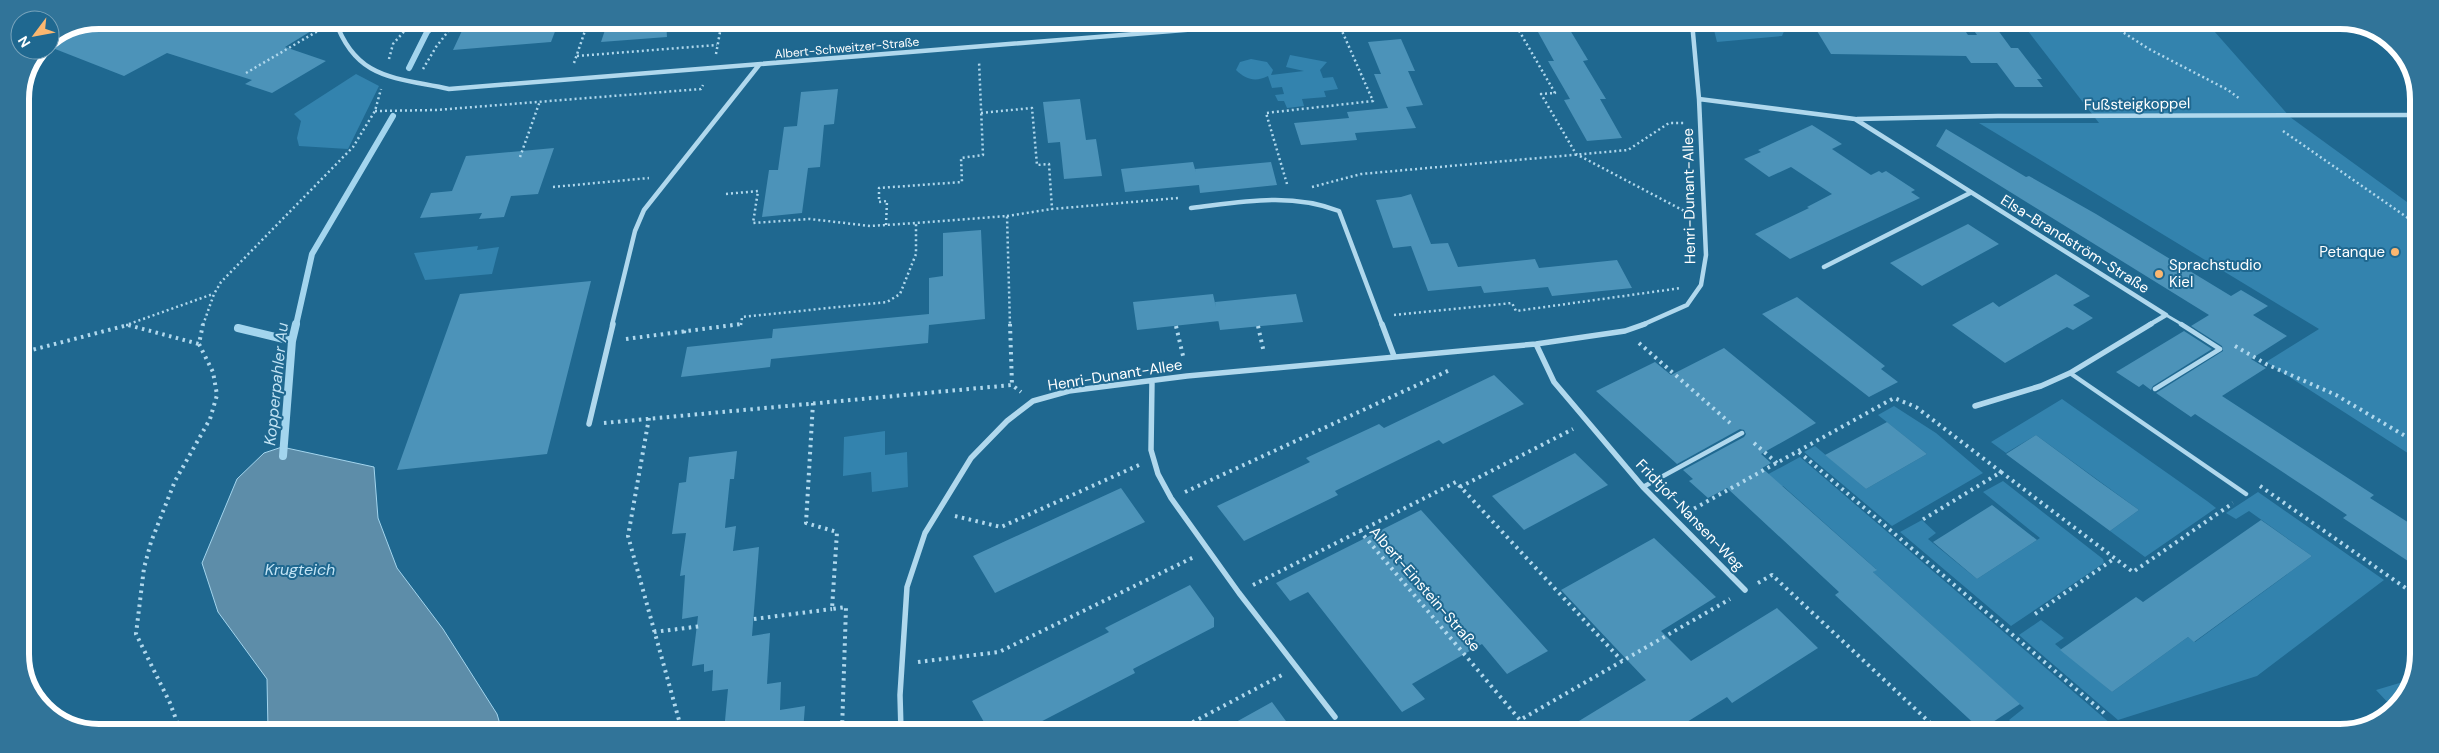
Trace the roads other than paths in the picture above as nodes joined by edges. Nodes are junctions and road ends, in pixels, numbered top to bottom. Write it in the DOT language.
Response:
graph roads {
  1 [pos="337,29"];
  2 [pos="1198,29"];
  3 [pos="1693,29"];
  4 [pos="759,65"];
  5 [pos="1700,99"];
  6 [pos="2410,115"];
  7 [pos="1855,119"];
  8 [pos="1970,193"];
  9 [pos="1191,208"];
  10 [pos="1824,267"];
  11 [pos="2166,315"];
  12 [pos="1536,344"];
  13 [pos="1394,356"];
  14 [pos="2070,373"];
  15 [pos="1152,381"];
  16 [pos="2155,390"];
  17 [pos="1975,406"];
  18 [pos="589,424"];
  19 [pos="1742,433"];
  20 [pos="1643,487"];
  21 [pos="2246,494"];
  22 [pos="1745,590"];
  23 [pos="1334,717"];
  24 [pos="901,724"];
  1 -- 4 [label="street, Albert-Schweitzer-Straße"];
  2 -- 4 [label="street, Albert-Schweitzer-Straße"];
  3 -- 5 [label="street, Henri-Dunant-Allee"];
  4 -- 18 [label="street, Albert-Schweitzer-Straße"];
  5 -- 7 [label="street, Elsa-Brandström-Straße"];
  5 -- 12 [label="street, Henri-Dunant-Allee"];
  6 -- 7 [label="street, Fußsteigkoppel"];
  7 -- 8 [label="street, Elsa-Brandström-Straße"];
  8 -- 10 [label="street"];
  8 -- 11 [label="street, Elsa-Brandström-Straße"];
  9 -- 13 [label="street"];
  11 -- 14 [label="street"];
  11 -- 16 [label="lane"];
  12 -- 13 [label="street, Henri-Dunant-Allee"];
  12 -- 20 [label="street, Fridtjof-Nansen-Weg"];
  13 -- 15 [label="street, Henri-Dunant-Allee"];
  14 -- 17 [label="street"];
  14 -- 21 [label="lane"];
  15 -- 23 [label="street"];
  15 -- 24 [label="street, Henri-Dunant-Allee"];
  19 -- 20 [label="lane"];
  20 -- 22 [label="street, Fridtjof-Nansen-Weg"];
}
